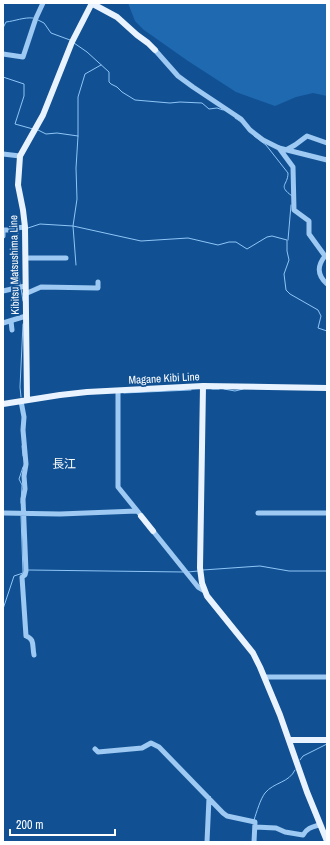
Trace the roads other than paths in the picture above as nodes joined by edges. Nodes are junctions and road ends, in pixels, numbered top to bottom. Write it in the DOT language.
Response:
graph roads {
  1 [pos="43,3"];
  2 [pos="92,3"];
  3 [pos="155,50"];
  4 [pos="3,54"];
  5 [pos="327,143"];
  6 [pos="279,148"];
  7 [pos="286,150"];
  8 [pos="3,154"];
  9 [pos="20,156"];
  10 [pos="327,160"];
  11 [pos="25,227"];
  12 [pos="3,236"];
  13 [pos="26,258"];
  14 [pos="66,258"];
  15 [pos="82,282"];
  16 [pos="98,282"];
  17 [pos="327,284"];
  18 [pos="26,286"];
  19 [pos="82,288"];
  20 [pos="3,291"];
  21 [pos="25,294"];
  22 [pos="26,316"];
  23 [pos="11,321"];
  24 [pos="3,323"];
  25 [pos="12,330"];
  26 [pos="203,386"];
  27 [pos="327,388"];
  28 [pos="118,391"];
  29 [pos="24,400"];
  30 [pos="3,404"];
  31 [pos="3,513"];
  32 [pos="24,513"];
  33 [pos="139,513"];
  34 [pos="327,513"];
  35 [pos="258,514"];
  36 [pos="153,531"];
  37 [pos="204,590"];
  38 [pos="34,655"];
  39 [pos="265,677"];
  40 [pos="327,677"];
  41 [pos="289,740"];
  42 [pos="327,740"];
  43 [pos="95,749"];
  44 [pos="209,798"];
  45 [pos="255,823"];
  46 [pos="320,825"];
  47 [pos="325,833"];
  48 [pos="327,841"];
  49 [pos="207,842"];
  50 [pos="254,842"];
  1 -- 4 [label="street"];
  2 -- 3 [label="main road"];
  2 -- 9 [label="main road, Kibitsu Matsushima Line"];
  3 -- 6 [label="street"];
  5 -- 7 [label="street"];
  6 -- 7 [label="street"];
  6 -- 17 [label="street"];
  7 -- 10 [label="street"];
  8 -- 9 [label="street"];
  9 -- 11 [label="main road, Kibitsu Matsushima Line"];
  11 -- 12 [label="street"];
  11 -- 13 [label="main road, Kibitsu Matsushima Line"];
  13 -- 14 [label="street"];
  13 -- 18 [label="main road, Kibitsu Matsushima Line"];
  15 -- 19 [label="street"];
  16 -- 19 [label="street"];
  18 -- 20 [label="street"];
  18 -- 21 [label="main road, Kibitsu Matsushima Line"];
  19 -- 21 [label="street"];
  21 -- 22 [label="main road, Kibitsu Matsushima Line"];
  22 -- 23 [label="street"];
  22 -- 29 [label="main road, Kibitsu Matsushima Line"];
  23 -- 24 [label="street"];
  23 -- 25 [label="street"];
  26 -- 27 [label="main road, Magane Kibi Line"];
  26 -- 28 [label="main road, Magane Kibi Line"];
  26 -- 37 [label="main road"];
  28 -- 29 [label="main road, Magane Kibi Line"];
  28 -- 33 [label="street"];
  29 -- 30 [label="main road, Magane Kibi Line"];
  29 -- 32 [label="street"];
  31 -- 32 [label="street"];
  32 -- 33 [label="street"];
  32 -- 38 [label="street"];
  33 -- 36 [label="main road"];
  34 -- 35 [label="street"];
  36 -- 37 [label="street"];
  37 -- 39 [label="main road"];
  39 -- 40 [label="street"];
  39 -- 41 [label="main road"];
  41 -- 42 [label="main road"];
  41 -- 46 [label="main road"];
  43 -- 44 [label="street"];
  44 -- 45 [label="street"];
  44 -- 49 [label="street"];
  45 -- 46 [label="street"];
  45 -- 50 [label="street"];
  46 -- 47 [label="main road"];
  47 -- 48 [label="main road"];
}
